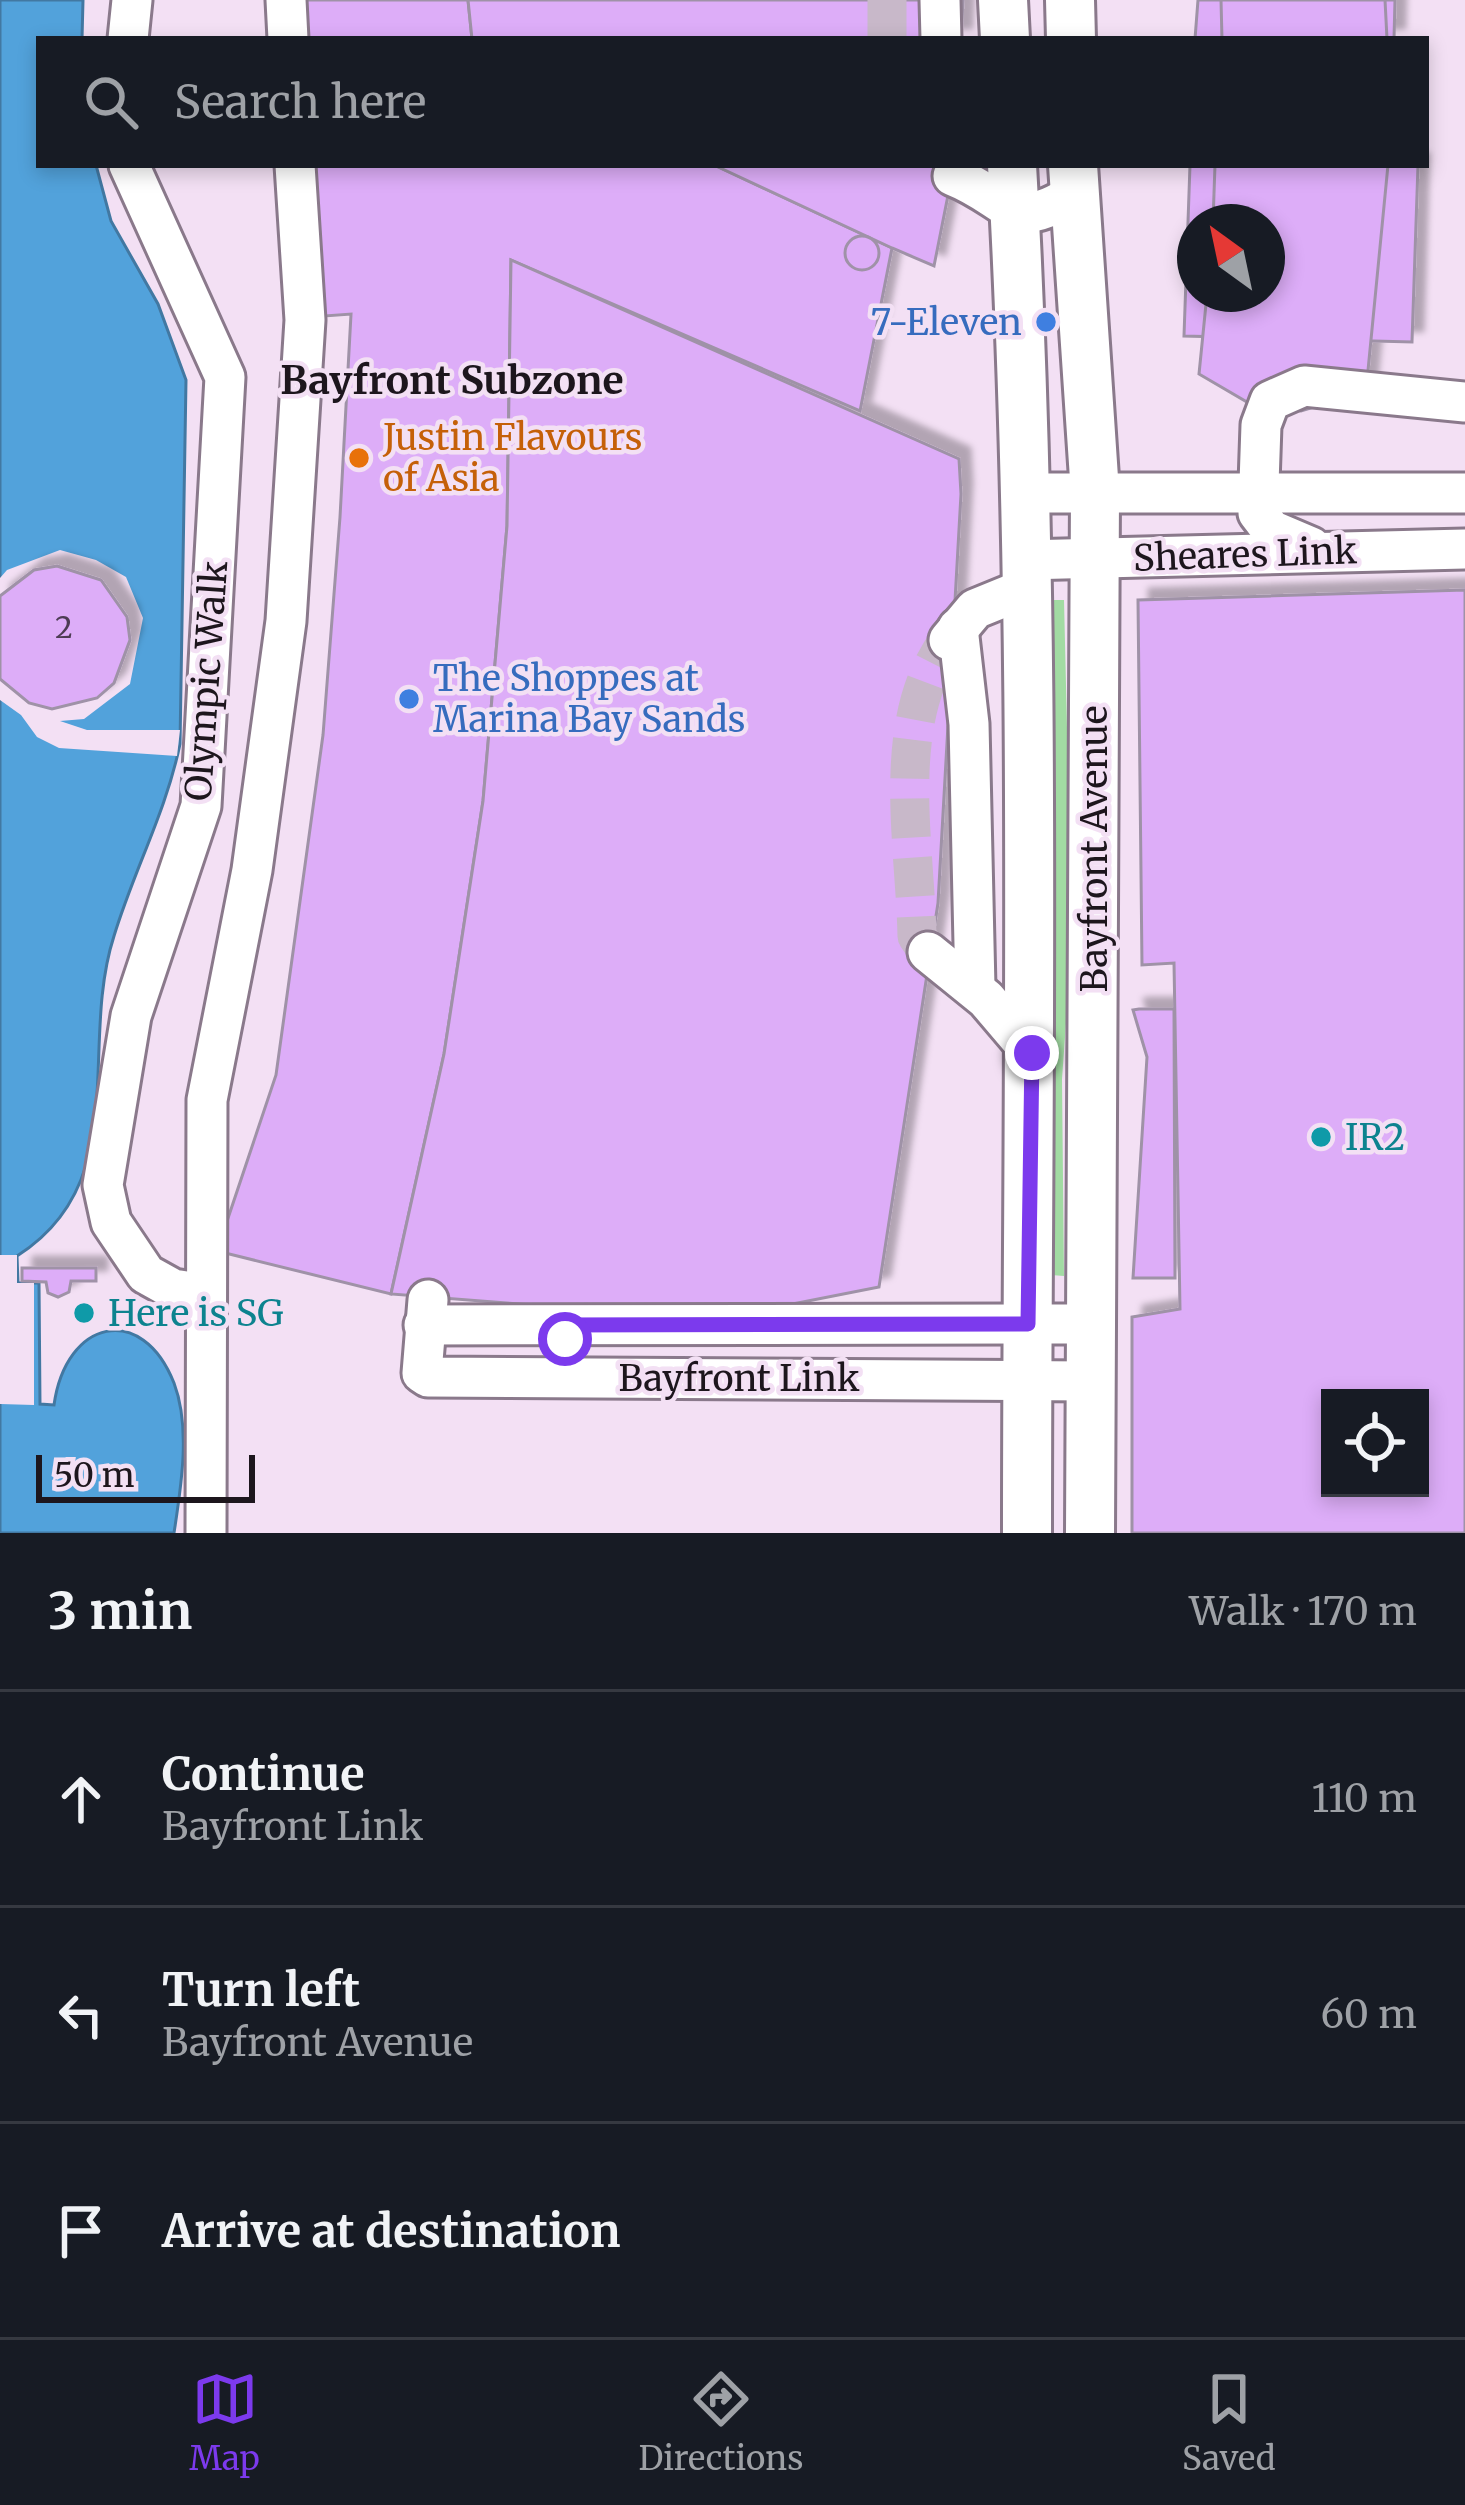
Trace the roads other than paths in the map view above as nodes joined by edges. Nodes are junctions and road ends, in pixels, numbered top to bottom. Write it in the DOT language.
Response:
graph roads {
  1 [pos="132,0"];
  2 [pos="286,0"];
  3 [pos="940,0"];
  4 [pos="1003,0"];
  5 [pos="1070,0"];
  6 [pos="128,36"];
  7 [pos="288,36"];
  8 [pos="941,36"];
  9 [pos="1005,36"];
  10 [pos="1071,36"];
  11 [pos="130,168"];
  12 [pos="296,168"];
  13 [pos="1012,168"];
  14 [pos="953,176"];
  15 [pos="1073,180"];
  16 [pos="1015,214"];
  17 [pos="1465,402"];
  18 [pos="1257,490"];
  19 [pos="1025,493"];
  20 [pos="1095,493"];
  21 [pos="1465,493"];
  22 [pos="1465,549"];
  23 [pos="1322,551"];
  24 [pos="1094,559"];
  25 [pos="1024,575"];
  26 [pos="928,952"];
  27 [pos="975,988"];
  28 [pos="1032,1053"];
  29 [pos="205,1294"];
  30 [pos="555,1317"];
  31 [pos="1028,1324"];
  32 [pos="1091,1324"];
  33 [pos="614,1377"];
  34 [pos="1089,1381"];
  35 [pos="1026,1382"];
  36 [pos="206,1533"];
  37 [pos="1027,1533"];
  38 [pos="1090,1533"];
  1 -- 6 [label="street"];
  2 -- 7 [label="street"];
  3 -- 8 [label="street"];
  4 -- 9 [label="main road"];
  5 -- 10 [label="main road"];
  11 -- 29 [label="street, Olympic Walk"];
  12 -- 29 [label="street, Olympic Walk"];
  13 -- 16 [label="main road, Bayfront Avenue"];
  14 -- 16 [label="street"];
  15 -- 16 [label="street"];
  15 -- 20 [label="main road, Bayfront Avenue"];
  16 -- 19 [label="main road, Bayfront Avenue"];
  17 -- 18 [label="street"];
  18 -- 20 [label="street, Sheares Link"];
  18 -- 21 [label="street, Sheares Link"];
  18 -- 23 [label="street"];
  19 -- 20 [label="street, Sheares Link"];
  19 -- 25 [label="main road, Bayfront Avenue"];
  20 -- 24 [label="main road, Bayfront Avenue"];
  22 -- 23 [label="street, Sheares Link"];
  23 -- 24 [label="street, Sheares Link"];
  24 -- 25 [label="street, Sheares Link"];
  24 -- 32 [label="main road, Bayfront Avenue"];
  25 -- 27 [label="street"];
  25 -- 28 [label="main road, Bayfront Avenue"];
  26 -- 27 [label="street"];
  27 -- 28 [label="street"];
  28 -- 31 [label="main road, Bayfront Avenue"];
  29 -- 36 [label="street, Olympic Walk"];
  30 -- 31 [label="street, Bayfront Link"];
  30 -- 33 [label="street"];
  30 -- 33 [label="street, Bayfront Link"];
  31 -- 32 [label="street, Bayfront Link"];
  31 -- 35 [label="main road, Bayfront Avenue"];
  32 -- 34 [label="main road, Bayfront Avenue"];
  33 -- 35 [label="street, Bayfront Link"];
  34 -- 35 [label="street, Bayfront Link"];
  34 -- 38 [label="main road, Bayfront Avenue"];
  35 -- 37 [label="main road, Bayfront Avenue"];
}
